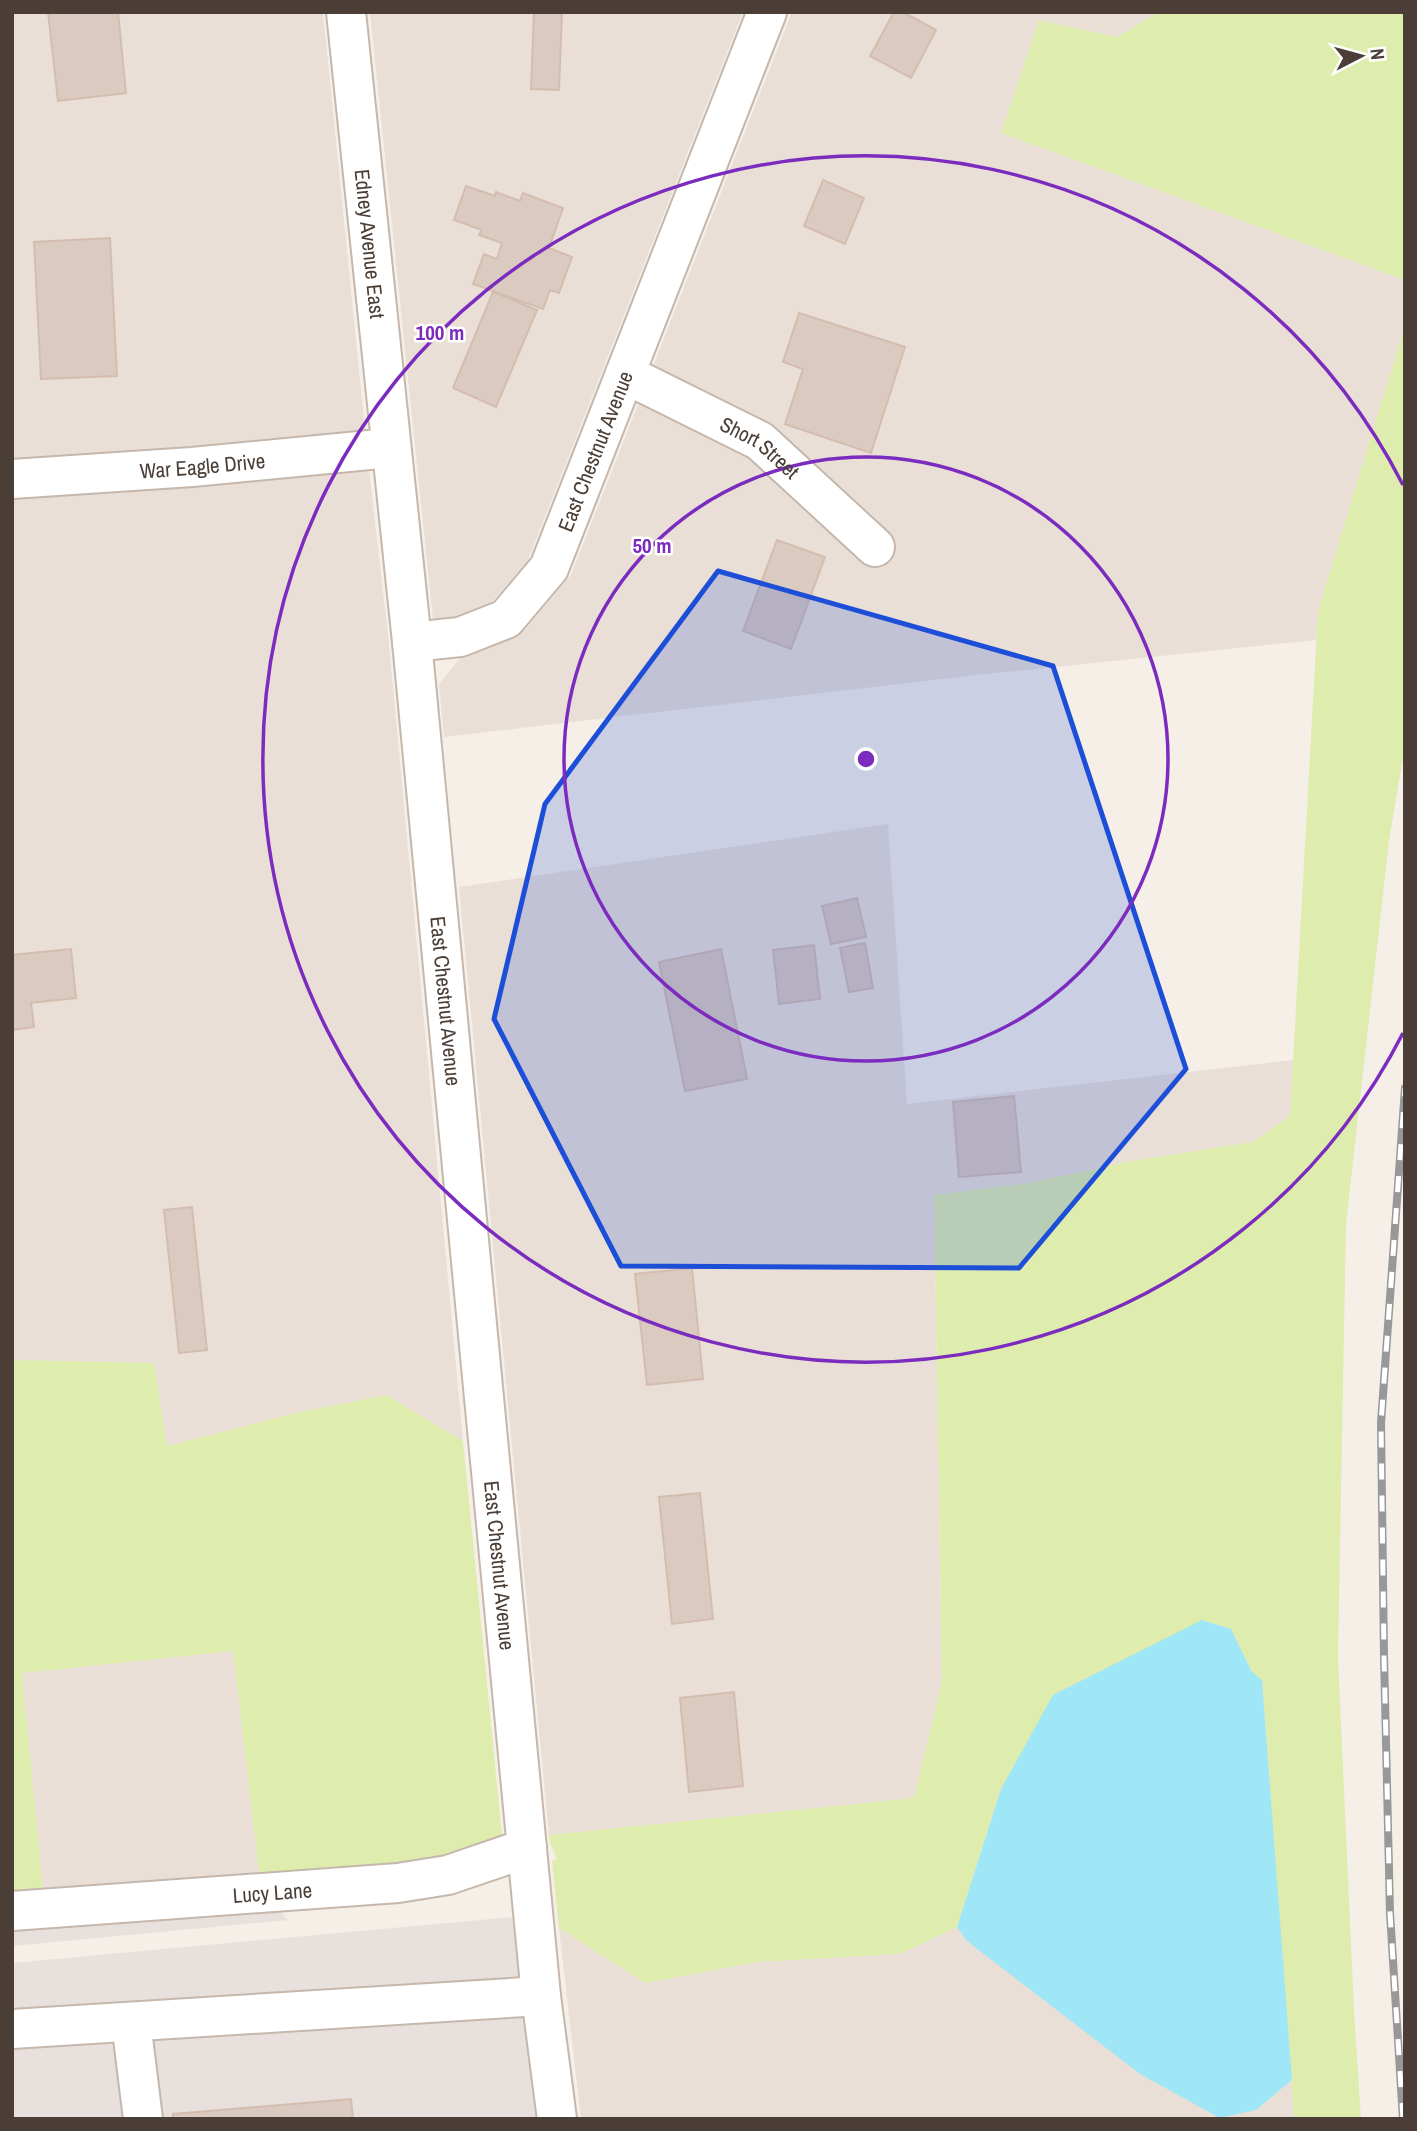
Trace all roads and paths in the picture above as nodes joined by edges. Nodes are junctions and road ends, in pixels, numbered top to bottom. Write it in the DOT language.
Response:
graph roads {
  1 [pos="346,12"];
  2 [pos="767,12"];
  3 [pos="625,374"];
  4 [pos="390,448"];
  5 [pos="12,479"];
  6 [pos="875,547"];
  7 [pos="412,642"];
  8 [pos="527,1848"];
  9 [pos="12,1911"];
  10 [pos="541,1996"];
  11 [pos="131,2022"];
  12 [pos="12,2029"];
  13 [pos="143,2119"];
  14 [pos="557,2119"];
  1 -- 4 [label="street, Edney Avenue East"];
  2 -- 3 [label="street, East Chestnut Avenue"];
  3 -- 6 [label="street, Short Street"];
  3 -- 7 [label="street, East Chestnut Avenue"];
  4 -- 5 [label="street, War Eagle Drive"];
  4 -- 7 [label="street, Edney Avenue East"];
  7 -- 8 [label="street, East Chestnut Avenue"];
  8 -- 9 [label="street, Lucy Lane"];
  8 -- 10 [label="street, East Chestnut Avenue"];
  10 -- 11 [label="street"];
  10 -- 14 [label="street, East Chestnut Avenue"];
  11 -- 12 [label="street"];
  11 -- 13 [label="street"];
}
